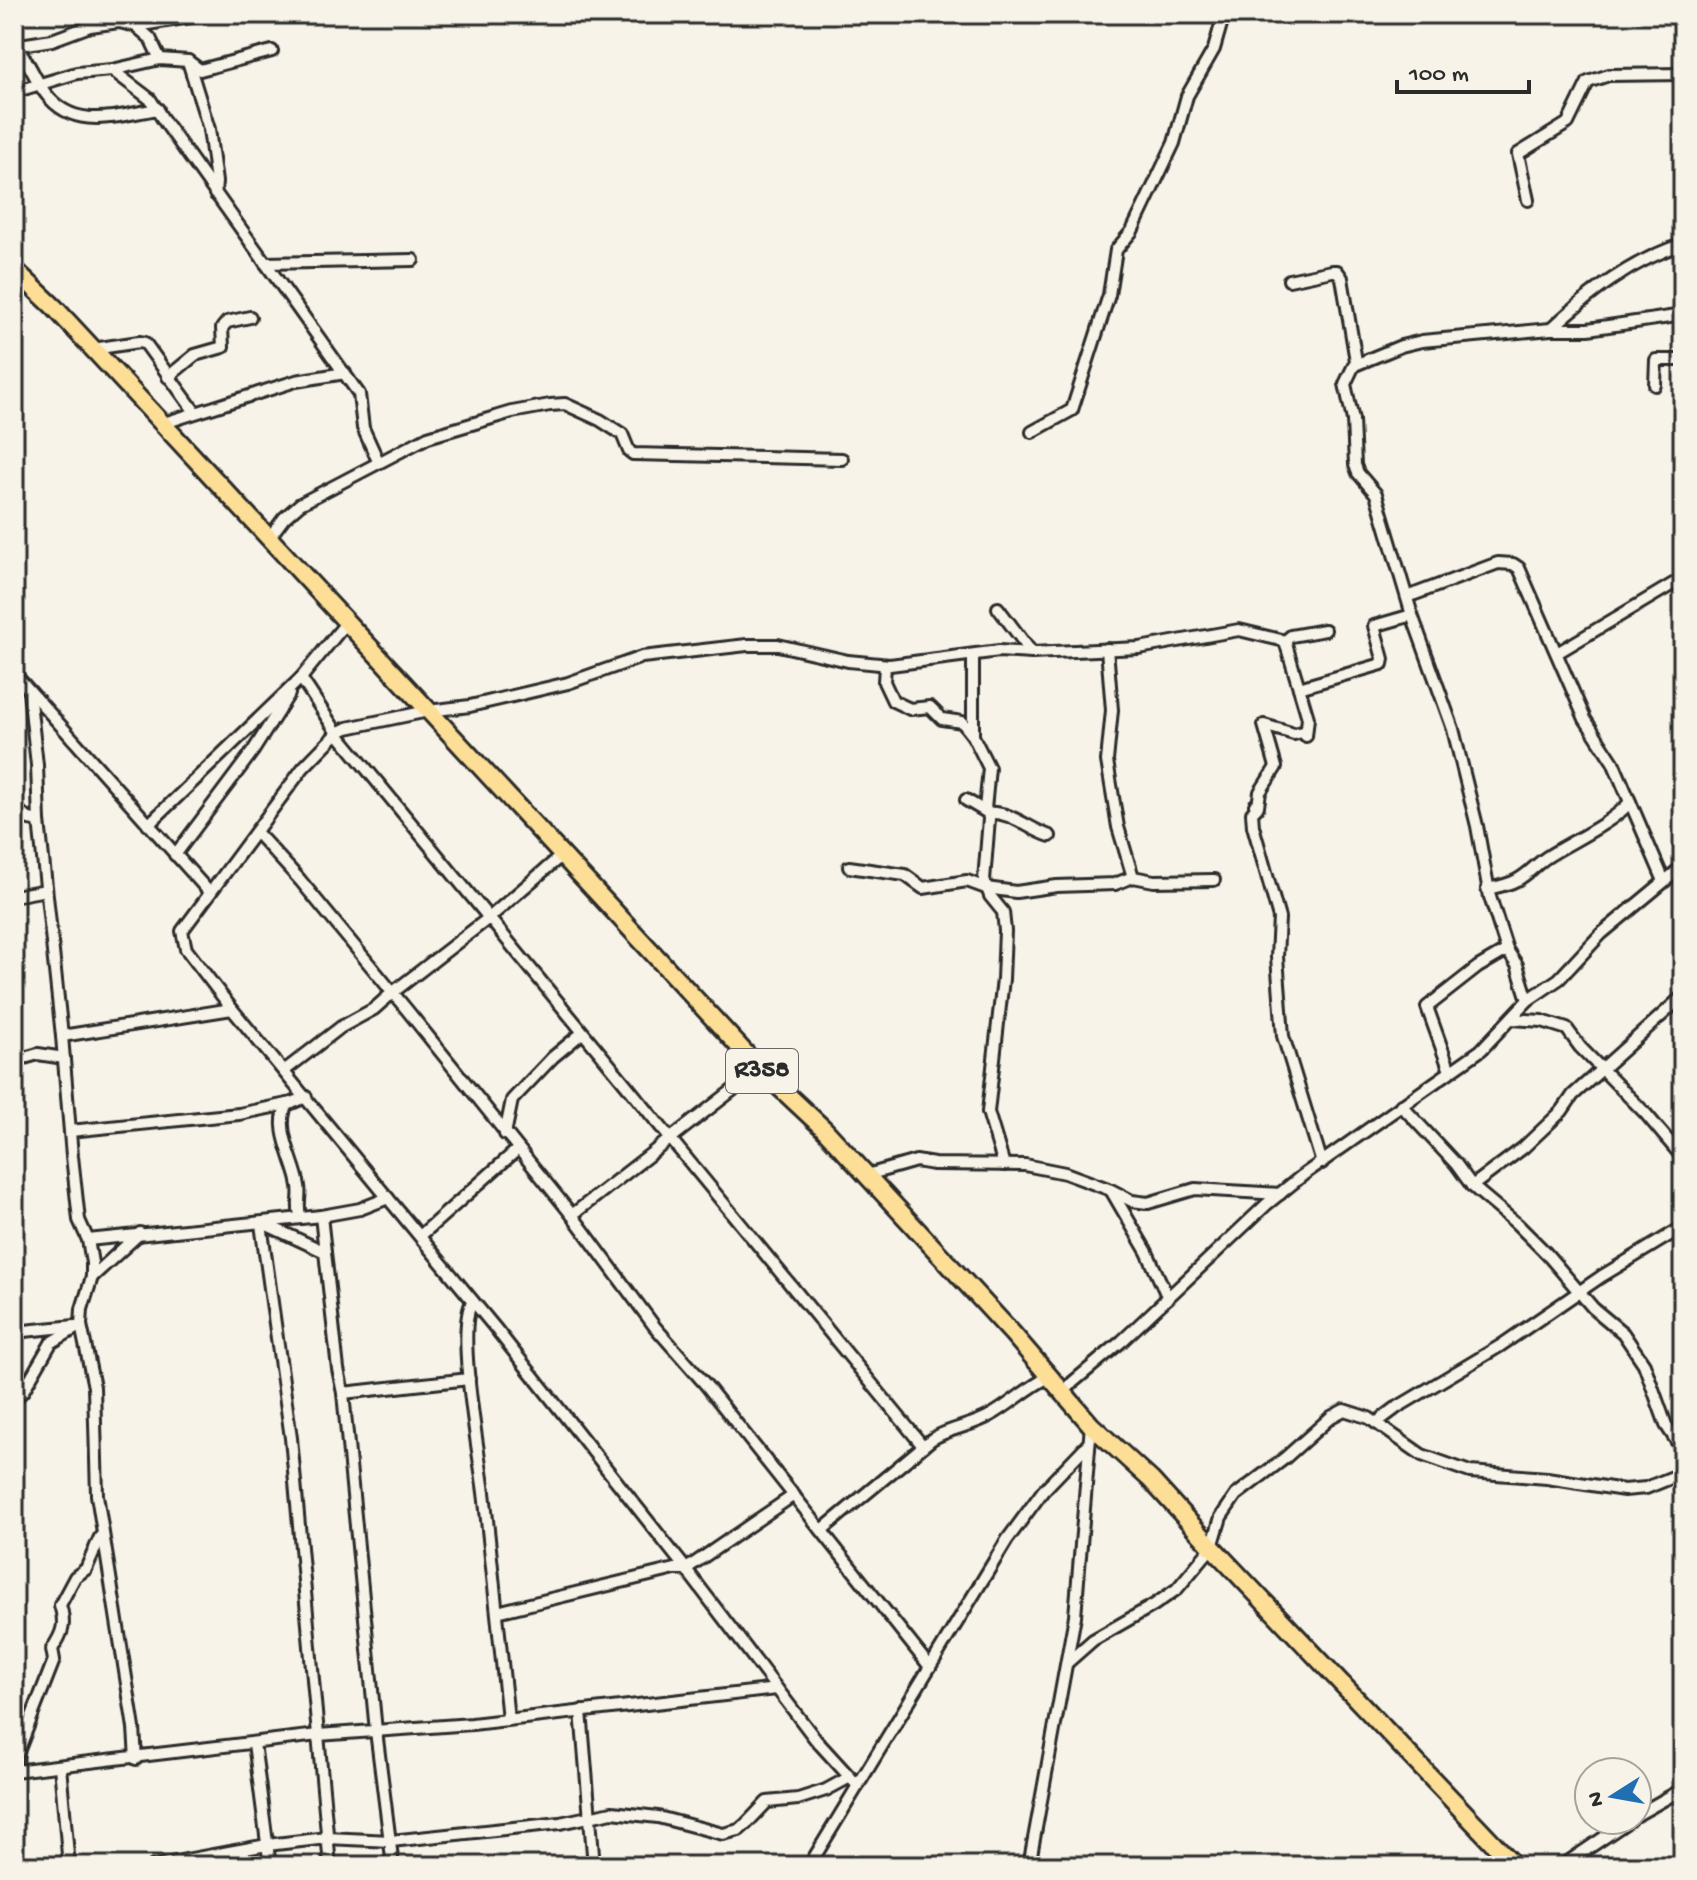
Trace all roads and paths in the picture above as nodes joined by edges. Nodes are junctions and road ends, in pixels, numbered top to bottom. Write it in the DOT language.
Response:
graph roads {
  1 [pos="208,14"];
  2 [pos="1224,14"];
  3 [pos="118,18"];
  4 [pos="136,26"];
  5 [pos="272,51"];
  6 [pos="160,59"];
  7 [pos="188,61"];
  8 [pos="112,70"];
  9 [pos="1683,74"];
  10 [pos="40,85"];
  11 [pos="14,92"];
  12 [pos="158,109"];
  13 [pos="215,194"];
  14 [pos="1528,200"];
  15 [pos="1683,244"];
  16 [pos="413,260"];
  17 [pos="265,263"];
  18 [pos="14,269"];
  19 [pos="1289,280"];
  20 [pos="1683,315"];
  21 [pos="250,317"];
  22 [pos="1551,329"];
  23 [pos="93,349"];
  24 [pos="1683,360"];
  25 [pos="1355,365"];
  26 [pos="345,373"];
  27 [pos="168,377"];
  28 [pos="1655,385"];
  29 [pos="195,412"];
  30 [pos="161,424"];
  31 [pos="1032,432"];
  32 [pos="842,459"];
  33 [pos="378,461"];
  34 [pos="269,538"];
  35 [pos="1683,578"];
  36 [pos="1407,597"];
  37 [pos="998,608"];
  38 [pos="1412,615"];
  39 [pos="346,623"];
  40 [pos="1325,630"];
  41 [pos="1285,641"];
  42 [pos="1107,649"];
  43 [pos="1032,653"];
  44 [pos="1557,653"];
  45 [pos="973,655"];
  46 [pos="885,665"];
  47 [pos="14,673"];
  48 [pos="301,678"];
  49 [pos="1299,688"];
  50 [pos="29,692"];
  51 [pos="428,711"];
  52 [pos="337,733"];
  53 [pos="973,736"];
  54 [pos="966,800"];
  55 [pos="1630,802"];
  56 [pos="14,808"];
  57 [pos="986,811"];
  58 [pos="39,821"];
  59 [pos="148,825"];
  60 [pos="256,832"];
  61 [pos="1050,836"];
  62 [pos="175,855"];
  63 [pos="561,856"];
  64 [pos="1683,866"];
  65 [pos="849,867"];
  66 [pos="1133,877"];
  67 [pos="1214,880"];
  68 [pos="1664,881"];
  69 [pos="986,888"];
  70 [pos="1487,889"];
  71 [pos="46,890"];
  72 [pos="210,893"];
  73 [pos="14,896"];
  74 [pos="490,917"];
  75 [pos="1507,950"];
  76 [pos="392,993"];
  77 [pos="1683,996"];
  78 [pos="1528,1000"];
  79 [pos="232,1009"];
  80 [pos="1511,1019"];
  81 [pos="582,1033"];
  82 [pos="62,1036"];
  83 [pos="64,1058"];
  84 [pos="14,1061"];
  85 [pos="760,1069"];
  86 [pos="1604,1070"];
  87 [pos="284,1071"];
  88 [pos="1450,1071"];
  89 [pos="306,1097"];
  90 [pos="287,1104"];
  91 [pos="1401,1105"];
  92 [pos="70,1131"];
  93 [pos="505,1134"];
  94 [pos="670,1139"];
  95 [pos="518,1149"];
  96 [pos="1683,1158"];
  97 [pos="1322,1163"];
  98 [pos="1004,1165"];
  99 [pos="869,1178"];
  100 [pos="1472,1186"];
  101 [pos="1111,1190"];
  102 [pos="1280,1194"];
  103 [pos="388,1198"];
  104 [pos="572,1215"];
  105 [pos="321,1216"];
  106 [pos="301,1218"];
  107 [pos="262,1224"];
  108 [pos="1683,1227"];
  109 [pos="140,1233"];
  110 [pos="420,1236"];
  111 [pos="88,1240"];
  112 [pos="325,1252"];
  113 [pos="92,1277"];
  114 [pos="1579,1290"];
  115 [pos="1168,1298"];
  116 [pos="472,1302"];
  117 [pos="81,1325"];
  118 [pos="14,1332"];
  119 [pos="1049,1377"];
  120 [pos="469,1379"];
  121 [pos="343,1393"];
  122 [pos="1063,1393"];
  123 [pos="14,1400"];
  124 [pos="1376,1423"];
  125 [pos="1091,1425"];
  126 [pos="1089,1443"];
  127 [pos="923,1446"];
  128 [pos="1683,1451"];
  129 [pos="1683,1473"];
  130 [pos="794,1495"];
  131 [pos="822,1530"];
  132 [pos="102,1531"];
  133 [pos="1212,1547"];
  134 [pos="686,1569"];
  135 [pos="497,1612"];
  136 [pos="1068,1662"];
  137 [pos="930,1667"];
  138 [pos="777,1689"];
  139 [pos="581,1711"];
  140 [pos="508,1719"];
  141 [pos="376,1731"];
  142 [pos="318,1735"];
  143 [pos="254,1743"];
  144 [pos="136,1759"];
  145 [pos="14,1762"];
  146 [pos="60,1766"];
  147 [pos="14,1771"];
  148 [pos="854,1782"];
  149 [pos="1683,1789"];
  150 [pos="1653,1806"];
  151 [pos="591,1817"];
  152 [pos="1606,1836"];
  153 [pos="327,1838"];
  154 [pos="391,1841"];
  155 [pos="267,1845"];
  156 [pos="69,1866"];
  157 [pos="153,1866"];
  158 [pos="270,1866"];
  159 [pos="330,1866"];
  160 [pos="393,1866"];
  161 [pos="594,1866"];
  162 [pos="809,1866"];
  163 [pos="1029,1866"];
  164 [pos="1515,1866"];
  165 [pos="1562,1866"];
  1 -- 4 [label="street"];
  2 -- 31 [label="street"];
  3 -- 4 [label="street"];
  3 -- 10 [label="street"];
  4 -- 6 [label="street"];
  5 -- 7 [label="street"];
  6 -- 7 [label="street"];
  6 -- 8 [label="street"];
  7 -- 13 [label="street"];
  8 -- 10 [label="street"];
  8 -- 12 [label="street"];
  9 -- 14 [label="street"];
  10 -- 11 [label="street"];
  10 -- 12 [label="street"];
  12 -- 13 [label="street"];
  13 -- 17 [label="street"];
  15 -- 22 [label="street"];
  16 -- 17 [label="street"];
  17 -- 26 [label="street"];
  18 -- 23 [label="main road, R358"];
  19 -- 25 [label="street"];
  20 -- 22 [label="street"];
  21 -- 27 [label="street"];
  22 -- 25 [label="street"];
  23 -- 27 [label="street"];
  23 -- 30 [label="main road, R358"];
  24 -- 28 [label="street"];
  25 -- 36 [label="street"];
  26 -- 29 [label="street"];
  26 -- 33 [label="street"];
  27 -- 29 [label="street"];
  29 -- 30 [label="street"];
  30 -- 34 [label="main road, R358"];
  32 -- 33 [label="street"];
  33 -- 34 [label="street"];
  34 -- 39 [label="main road, R358"];
  35 -- 44 [label="street"];
  36 -- 38 [label="street"];
  36 -- 44 [label="street"];
  37 -- 43 [label="street"];
  38 -- 49 [label="street"];
  38 -- 70 [label="street"];
  39 -- 48 [label="street"];
  39 -- 51 [label="main road, R358"];
  40 -- 41 [label="street"];
  41 -- 42 [label="street"];
  41 -- 49 [label="street"];
  42 -- 43 [label="street"];
  42 -- 66 [label="street"];
  43 -- 45 [label="street"];
  44 -- 55 [label="street"];
  45 -- 46 [label="street"];
  45 -- 53 [label="street"];
  46 -- 51 [label="street"];
  46 -- 53 [label="street"];
  47 -- 50 [label="street"];
  48 -- 52 [label="street"];
  48 -- 59 [label="street"];
  48 -- 62 [label="street"];
  49 -- 97 [label="street"];
  50 -- 58 [label="street"];
  50 -- 59 [label="street"];
  51 -- 52 [label="street"];
  51 -- 63 [label="main road, R358"];
  52 -- 60 [label="street"];
  52 -- 74 [label="street"];
  53 -- 57 [label="street"];
  54 -- 57 [label="street"];
  55 -- 68 [label="street"];
  55 -- 70 [label="street"];
  56 -- 58 [label="street"];
  57 -- 61 [label="street"];
  57 -- 69 [label="street"];
  58 -- 71 [label="street"];
  59 -- 62 [label="street"];
  60 -- 72 [label="street"];
  60 -- 76 [label="street"];
  62 -- 72 [label="street"];
  63 -- 74 [label="street"];
  63 -- 85 [label="main road, R358"];
  64 -- 68 [label="street"];
  65 -- 69 [label="street"];
  66 -- 67 [label="street"];
  66 -- 69 [label="street"];
  68 -- 78 [label="street"];
  69 -- 98 [label="street"];
  70 -- 75 [label="street"];
  71 -- 73 [label="street"];
  71 -- 82 [label="street"];
  72 -- 79 [label="street"];
  74 -- 76 [label="street"];
  74 -- 81 [label="street"];
  75 -- 78 [label="street"];
  75 -- 88 [label="street"];
  76 -- 87 [label="street"];
  76 -- 93 [label="street"];
  77 -- 86 [label="street"];
  78 -- 80 [label="street"];
  79 -- 82 [label="street"];
  79 -- 87 [label="street"];
  80 -- 86 [label="street"];
  80 -- 88 [label="street"];
  81 -- 93 [label="street"];
  81 -- 94 [label="street"];
  82 -- 83 [label="street"];
  83 -- 84 [label="street"];
  83 -- 92 [label="street"];
  85 -- 94 [label="street"];
  85 -- 99 [label="main road, R358"];
  86 -- 96 [label="street"];
  86 -- 100 [label="street"];
  87 -- 89 [label="street"];
  88 -- 91 [label="street"];
  89 -- 90 [label="street"];
  89 -- 103 [label="street"];
  90 -- 92 [label="street"];
  90 -- 106 [label="street"];
  91 -- 97 [label="street"];
  91 -- 100 [label="street"];
  92 -- 111 [label="street"];
  93 -- 95 [label="street"];
  94 -- 104 [label="street"];
  94 -- 127 [label="street"];
  95 -- 104 [label="street"];
  95 -- 110 [label="street"];
  97 -- 102 [label="street"];
  98 -- 99 [label="street"];
  98 -- 101 [label="street"];
  99 -- 119 [label="main road, R358"];
  100 -- 114 [label="street"];
  101 -- 102 [label="street"];
  101 -- 115 [label="street"];
  102 -- 115 [label="street"];
  103 -- 105 [label="street"];
  103 -- 110 [label="street"];
  104 -- 130 [label="street"];
  105 -- 106 [label="street"];
  105 -- 112 [label="street"];
  106 -- 107 [label="street"];
  107 -- 109 [label="street"];
  107 -- 112 [label="street"];
  107 -- 142 [label="street"];
  108 -- 114 [label="street"];
  109 -- 111 [label="street"];
  109 -- 113 [label="street"];
  110 -- 116 [label="street"];
  111 -- 113 [label="street"];
  112 -- 121 [label="street"];
  113 -- 117 [label="street"];
  114 -- 124 [label="street"];
  114 -- 128 [label="street"];
  115 -- 122 [label="street"];
  116 -- 120 [label="street"];
  116 -- 134 [label="street"];
  117 -- 118 [label="street"];
  117 -- 123 [label="street"];
  117 -- 132 [label="street"];
  119 -- 122 [label="main road, R358"];
  119 -- 127 [label="street"];
  120 -- 121 [label="street"];
  120 -- 135 [label="street"];
  121 -- 141 [label="street"];
  122 -- 125 [label="main road, R358"];
  124 -- 129 [label="street"];
  124 -- 133 [label="street"];
  125 -- 126 [label="street"];
  125 -- 133 [label="main road, R358"];
  126 -- 136 [label="street"];
  126 -- 137 [label="street"];
  127 -- 131 [label="street"];
  130 -- 131 [label="street"];
  130 -- 134 [label="street"];
  131 -- 137 [label="street"];
  132 -- 144 [label="street"];
  132 -- 145 [label="street"];
  133 -- 136 [label="street"];
  133 -- 164 [label="main road, R358"];
  134 -- 135 [label="street"];
  134 -- 138 [label="street"];
  135 -- 140 [label="street"];
  136 -- 163 [label="street"];
  137 -- 148 [label="street"];
  138 -- 139 [label="street"];
  138 -- 148 [label="street"];
  139 -- 140 [label="street"];
  139 -- 151 [label="street"];
  140 -- 141 [label="street"];
  141 -- 142 [label="street"];
  141 -- 154 [label="street"];
  142 -- 143 [label="street"];
  142 -- 153 [label="street"];
  143 -- 144 [label="street"];
  143 -- 155 [label="street"];
  144 -- 146 [label="street"];
  146 -- 147 [label="street"];
  146 -- 156 [label="street"];
  148 -- 151 [label="street"];
  148 -- 162 [label="street"];
  149 -- 150 [label="street"];
  151 -- 154 [label="street"];
  151 -- 161 [label="street"];
  152 -- 165 [label="street"];
  153 -- 154 [label="street"];
  153 -- 155 [label="street"];
  153 -- 159 [label="street"];
  154 -- 160 [label="street"];
  155 -- 157 [label="street"];
  155 -- 158 [label="street"];
}
